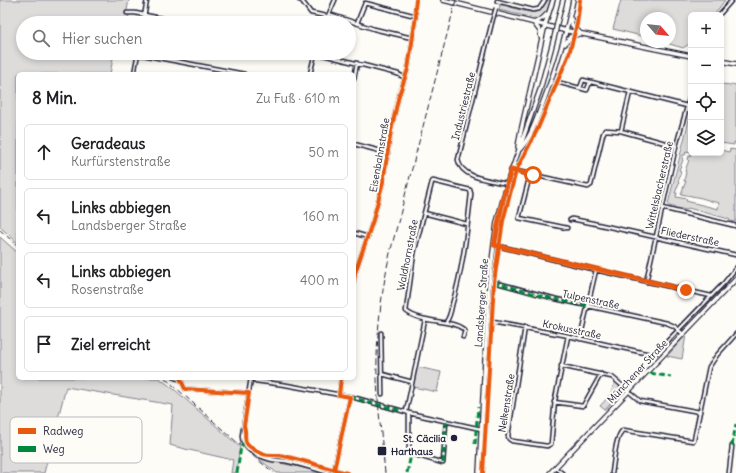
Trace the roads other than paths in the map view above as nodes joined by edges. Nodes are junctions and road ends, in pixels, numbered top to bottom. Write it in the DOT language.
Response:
graph roads {
  1 [pos="147,0"];
  2 [pos="299,0"];
  3 [pos="335,0"];
  4 [pos="443,0"];
  5 [pos="545,0"];
  6 [pos="552,0"];
  7 [pos="563,0"];
  8 [pos="573,0"];
  9 [pos="732,0"];
  10 [pos="498,1"];
  11 [pos="415,9"];
  12 [pos="550,10"];
  13 [pos="722,12"];
  14 [pos="127,14"];
  15 [pos="144,15"];
  16 [pos="329,15"];
  17 [pos="149,16"];
  18 [pos="335,16"];
  19 [pos="416,16"];
  20 [pos="570,16"];
  21 [pos="534,23"];
  22 [pos="357,24"];
  23 [pos="545,25"];
  24 [pos="567,31"];
  25 [pos="580,33"];
  26 [pos="412,38"];
  27 [pos="542,41"];
  28 [pos="562,48"];
  29 [pos="688,55"];
  30 [pos="137,60"];
  31 [pos="170,60"];
  32 [pos="314,60"];
  33 [pos="345,60"];
  34 [pos="724,62"];
  35 [pos="357,63"];
  36 [pos="736,64"];
  37 [pos="134,72"];
  38 [pos="233,72"];
  39 [pos="311,72"];
  40 [pos="355,72"];
  41 [pos="405,78"];
  42 [pos="557,82"];
  43 [pos="590,82"];
  44 [pos="580,88"];
  45 [pos="630,92"];
  46 [pos="688,102"];
  47 [pos="687,106"];
  48 [pos="621,131"];
  49 [pos="356,145"];
  50 [pos="676,146"];
  51 [pos="518,151"];
  52 [pos="388,153"];
  53 [pos="511,170"];
  54 [pos="530,175"];
  55 [pos="507,184"];
  56 [pos="662,208"];
  57 [pos="424,213"];
  58 [pos="570,220"];
  59 [pos="467,224"];
  60 [pos="736,226"];
  61 [pos="566,228"];
  62 [pos="356,234"];
  63 [pos="368,237"];
  64 [pos="655,237"];
  65 [pos="494,245"];
  66 [pos="736,255"];
  67 [pos="736,268"];
  68 [pos="356,270"];
  69 [pos="596,270"];
  70 [pos="736,279"];
  71 [pos="494,282"];
  72 [pos="646,282"];
  73 [pos="711,296"];
  74 [pos="588,306"];
  75 [pos="425,320"];
  76 [pos="487,320"];
  77 [pos="446,322"];
  78 [pos="525,327"];
  79 [pos="679,330"];
  80 [pos="382,333"];
  81 [pos="683,334"];
  82 [pos="736,334"];
  83 [pos="568,336"];
  84 [pos="463,337"];
  85 [pos="580,339"];
  86 [pos="561,366"];
  87 [pos="381,374"];
  88 [pos="601,374"];
  89 [pos="181,380"];
  90 [pos="252,380"];
  91 [pos="255,380"];
  92 [pos="341,380"];
  93 [pos="412,382"];
  94 [pos="628,391"];
  95 [pos="249,393"];
  96 [pos="382,394"];
  97 [pos="339,395"];
  98 [pos="350,397"];
  99 [pos="554,402"];
  100 [pos="407,412"];
  101 [pos="700,412"];
  102 [pos="446,422"];
  103 [pos="481,429"];
  104 [pos="732,446"];
  105 [pos="555,468"];
  106 [pos="329,473"];
  107 [pos="333,473"];
  108 [pos="478,473"];
  109 [pos="550,473"];
  110 [pos="562,473"];
  111 [pos="612,473"];
  112 [pos="729,473"];
  1 -- 15 [label="street"];
  2 -- 16 [label="street"];
  3 -- 16 [label="street"];
  4 -- 21 [label="main road"];
  5 -- 10 [label="street"];
  6 -- 12 [label="main road"];
  7 -- 51 [label="main road, Landsberger Straße, bridge"];
  8 -- 20 [label="main road"];
  9 -- 13 [label="street"];
  10 -- 55 [label="street, Industriestraße, bridge"];
  11 -- 19 [label="street, Eisenbahnstraße"];
  12 -- 21 [label="main road"];
  12 -- 23 [label="main road"];
  14 -- 15 [label="street"];
  15 -- 17 [label="street"];
  16 -- 18 [label="street"];
  19 -- 22 [label="street"];
  19 -- 26 [label="street, Eisenbahnstraße"];
  20 -- 24 [label="main road"];
  20 -- 25 [label="main road"];
  21 -- 23 [label="main road"];
  21 -- 27 [label="main road"];
  22 -- 26 [label="street"];
  23 -- 24 [label="main road"];
  23 -- 27 [label="main road"];
  24 -- 25 [label="main road"];
  24 -- 28 [label="main road"];
  25 -- 28 [label="main road"];
  25 -- 29 [label="main road"];
  26 -- 41 [label="street, Eisenbahnstraße"];
  27 -- 51 [label="main road"];
  28 -- 51 [label="main road"];
  30 -- 37 [label="street"];
  31 -- 38 [label="street"];
  32 -- 39 [label="street"];
  33 -- 35 [label="street"];
  34 -- 36 [label="main road"];
  35 -- 40 [label="street"];
  35 -- 41 [label="street"];
  41 -- 52 [label="street, Eisenbahnstraße"];
  42 -- 44 [label="street"];
  43 -- 44 [label="street"];
  43 -- 44 [label="street"];
  43 -- 45 [label="street"];
  45 -- 47 [label="street"];
  45 -- 48 [label="street"];
  46 -- 47 [label="street, Wittelsbacherstraße"];
  47 -- 50 [label="street, Wittelsbacherstraße"];
  48 -- 50 [label="street"];
  48 -- 54 [label="street"];
  49 -- 52 [label="street"];
  50 -- 56 [label="street, Wittelsbacherstraße"];
  51 -- 53 [label="main road, Landsberger Straße"];
  52 -- 63 [label="street, Eisenbahnstraße"];
  53 -- 54 [label="street"];
  53 -- 55 [label="main road, Landsberger Straße"];
  54 -- 61 [label="street"];
  55 -- 65 [label="main road, Landsberger Straße"];
  56 -- 60 [label="street"];
  56 -- 64 [label="street, Wittelsbacherstraße"];
  57 -- 59 [label="street"];
  57 -- 59 [label="street, Waldhornstraße"];
  57 -- 75 [label="street, Waldhornstraße"];
  58 -- 64 [label="street, Fliederstraße"];
  59 -- 77 [label="street"];
  62 -- 63 [label="street"];
  63 -- 68 [label="street, Eisenbahnstraße"];
  64 -- 66 [label="street, Fliederstraße"];
  64 -- 72 [label="street, Wittelsbacherstraße"];
  65 -- 69 [label="street"];
  65 -- 76 [label="main road, Landsberger Straße"];
  67 -- 73 [label="street"];
  69 -- 72 [label="street"];
  69 -- 74 [label="street"];
  70 -- 81 [label="main road, Münchener Straße"];
  71 -- 74 [label="street, Tulpenstraße"];
  72 -- 73 [label="street"];
  73 -- 79 [label="street"];
  74 -- 79 [label="street, Tulpenstraße"];
  74 -- 85 [label="street"];
  75 -- 77 [label="street, Waldhornstraße"];
  75 -- 93 [label="street"];
  76 -- 78 [label="street, Krokusstraße"];
  76 -- 103 [label="main road, Landsberger Straße"];
  77 -- 84 [label="street, Waldhornstraße"];
  78 -- 83 [label="street, Krokusstraße"];
  78 -- 99 [label="street, Nelkenstraße"];
  79 -- 81 [label="street, Tulpenstraße"];
  79 -- 85 [label="street, Krokusstraße"];
  80 -- 87 [label="street"];
  81 -- 94 [label="main road, Münchener Straße"];
  82 -- 101 [label="street"];
  83 -- 85 [label="street, Krokusstraße"];
  83 -- 86 [label="street"];
  86 -- 88 [label="street"];
  86 -- 99 [label="street"];
  87 -- 93 [label="street"];
  87 -- 96 [label="street"];
  88 -- 94 [label="street"];
  88 -- 99 [label="street"];
  89 -- 95 [label="street"];
  90 -- 95 [label="street"];
  91 -- 97 [label="street"];
  92 -- 97 [label="street"];
  93 -- 100 [label="street"];
  94 -- 101 [label="street"];
  94 -- 105 [label="main road, Münchener Straße"];
  95 -- 106 [label="street"];
  97 -- 98 [label="street"];
  98 -- 100 [label="street"];
  98 -- 107 [label="street"];
  100 -- 102 [label="street"];
  100 -- 102 [label="street"];
  101 -- 111 [label="street"];
  102 -- 103 [label="street"];
  103 -- 108 [label="main road, Landsberger Straße"];
  104 -- 112 [label="street"];
  105 -- 109 [label="main road, Münchener Straße"];
  105 -- 110 [label="street"];
}
